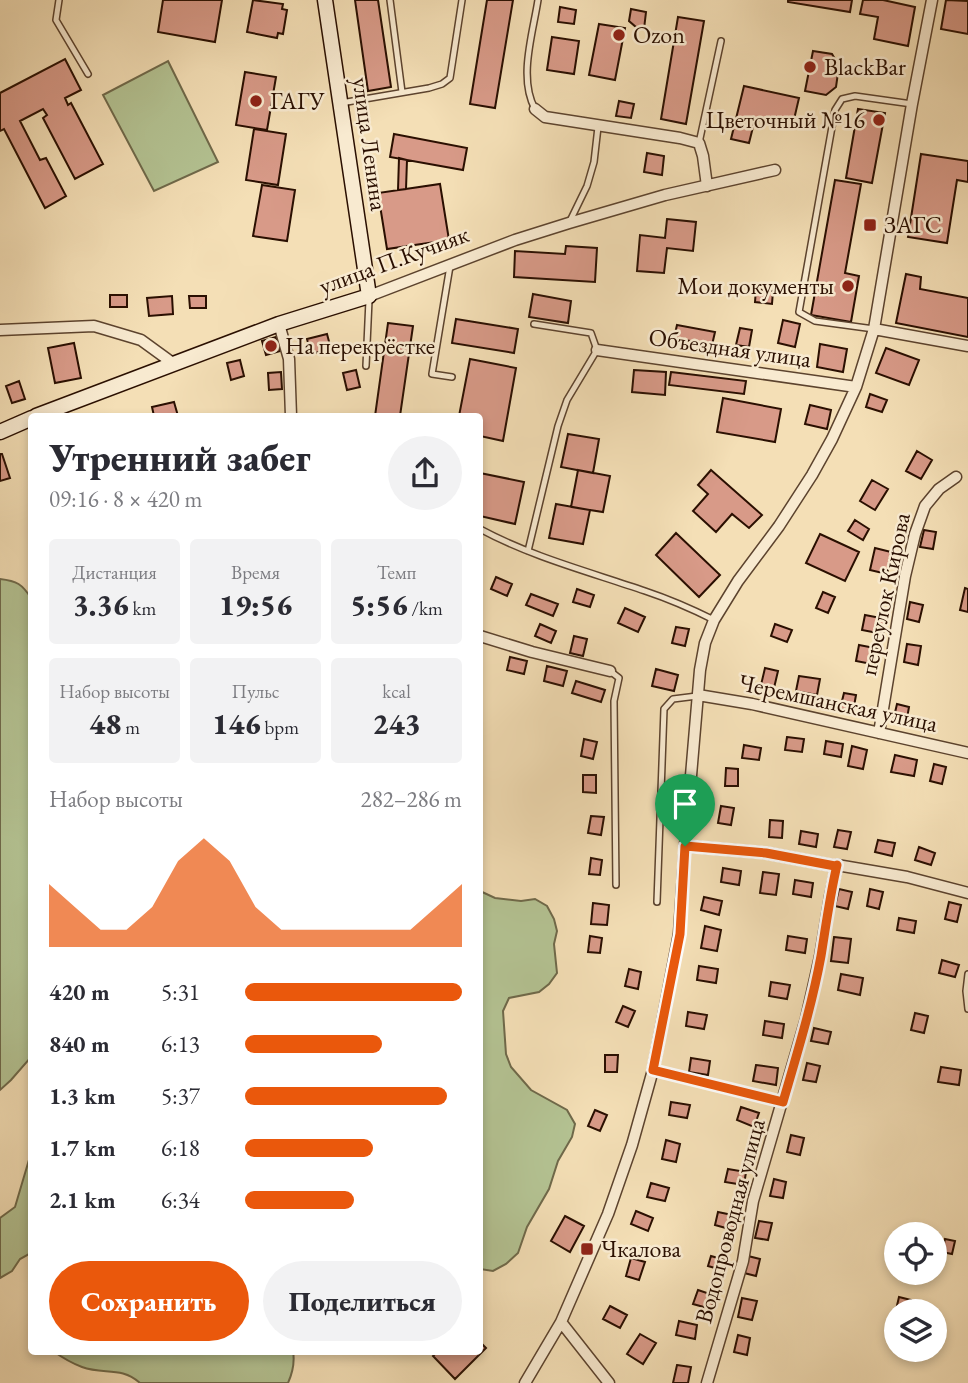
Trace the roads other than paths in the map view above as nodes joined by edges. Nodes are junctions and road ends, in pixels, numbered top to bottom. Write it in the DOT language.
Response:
graph roads {
  1 [pos="59,0"];
  2 [pos="325,0"];
  3 [pos="390,0"];
  4 [pos="462,0"];
  5 [pos="538,0"];
  6 [pos="932,0"];
  7 [pos="720,41"];
  8 [pos="89,74"];
  9 [pos="401,92"];
  10 [pos="341,103"];
  11 [pos="912,104"];
  12 [pos="535,108"];
  13 [pos="598,127"];
  14 [pos="699,143"];
  15 [pos="775,170"];
  16 [pos="707,186"];
  17 [pos="569,223"];
  18 [pos="450,265"];
  19 [pos="369,296"];
  20 [pos="279,324"];
  21 [pos="534,324"];
  22 [pos="874,328"];
  23 [pos="0,330"];
  24 [pos="968,346"];
  25 [pos="597,350"];
  26 [pos="174,364"];
  27 [pos="366,366"];
  28 [pos="452,377"];
  29 [pos="856,387"];
  30 [pos="45,413"];
  31 [pos="291,413"];
  32 [pos="28,420"];
  33 [pos="0,432"];
  34 [pos="956,477"];
  35 [pos="483,530"];
  36 [pos="528,551"];
  37 [pos="714,620"];
  38 [pos="483,637"];
  39 [pos="610,671"];
  40 [pos="698,695"];
  41 [pos="879,733"];
  42 [pos="968,753"];
  43 [pos="685,846"];
  44 [pos="837,865"];
  45 [pos="616,885"];
  46 [pos="968,893"];
  47 [pos="657,902"];
  48 [pos="968,974"];
  49 [pos="968,1009"];
  50 [pos="653,1070"];
  51 [pos="783,1102"];
  52 [pos="561,1322"];
  53 [pos="525,1383"];
  54 [pos="609,1383"];
  55 [pos="707,1383"];
  1 -- 8 [label="lane"];
  2 -- 10 [label="street, улица Ленина"];
  3 -- 9 [label="lane"];
  4 -- 9 [label="lane"];
  5 -- 12 [label="lane"];
  6 -- 11 [label="street"];
  7 -- 14 [label="lane"];
  9 -- 10 [label="lane"];
  10 -- 19 [label="street, улица Ленина"];
  11 -- 22 [label="street"];
  11 -- 22 [label="lane"];
  12 -- 13 [label="street"];
  13 -- 14 [label="street"];
  13 -- 17 [label="lane"];
  14 -- 16 [label="street"];
  15 -- 16 [label="street, улица П.Кучияк"];
  16 -- 17 [label="street, улица П.Кучияк"];
  17 -- 18 [label="street, улица П.Кучияк"];
  18 -- 19 [label="street, улица П.Кучияк"];
  18 -- 28 [label="lane"];
  19 -- 20 [label="street, улица П.Кучияк"];
  19 -- 27 [label="lane"];
  20 -- 26 [label="street, улица П.Кучияк"];
  20 -- 31 [label="street"];
  21 -- 25 [label="lane"];
  22 -- 24 [label="street"];
  22 -- 29 [label="street"];
  23 -- 26 [label="street"];
  25 -- 29 [label="street, Объездная улица"];
  25 -- 36 [label="lane"];
  26 -- 30 [label="street, улица П.Кучияк"];
  29 -- 37 [label="street"];
  32 -- 33 [label="street, улица П.Кучияк"];
  34 -- 41 [label="street, переулок Кирова"];
  35 -- 36 [label="lane"];
  36 -- 37 [label="lane"];
  37 -- 40 [label="street"];
  38 -- 39 [label="street"];
  39 -- 45 [label="lane"];
  40 -- 41 [label="street, Черемшанская улица"];
  40 -- 43 [label="street"];
  40 -- 47 [label="lane"];
  41 -- 42 [label="street, Черемшанская улица"];
  43 -- 44 [label="street"];
  43 -- 50 [label="street"];
  44 -- 46 [label="street"];
  44 -- 51 [label="street, Водопроводная улица"];
  48 -- 49 [label="lane"];
  50 -- 51 [label="lane"];
  50 -- 52 [label="street"];
  51 -- 55 [label="street, Водопроводная улица"];
  52 -- 53 [label="street"];
  52 -- 54 [label="street"];
}
